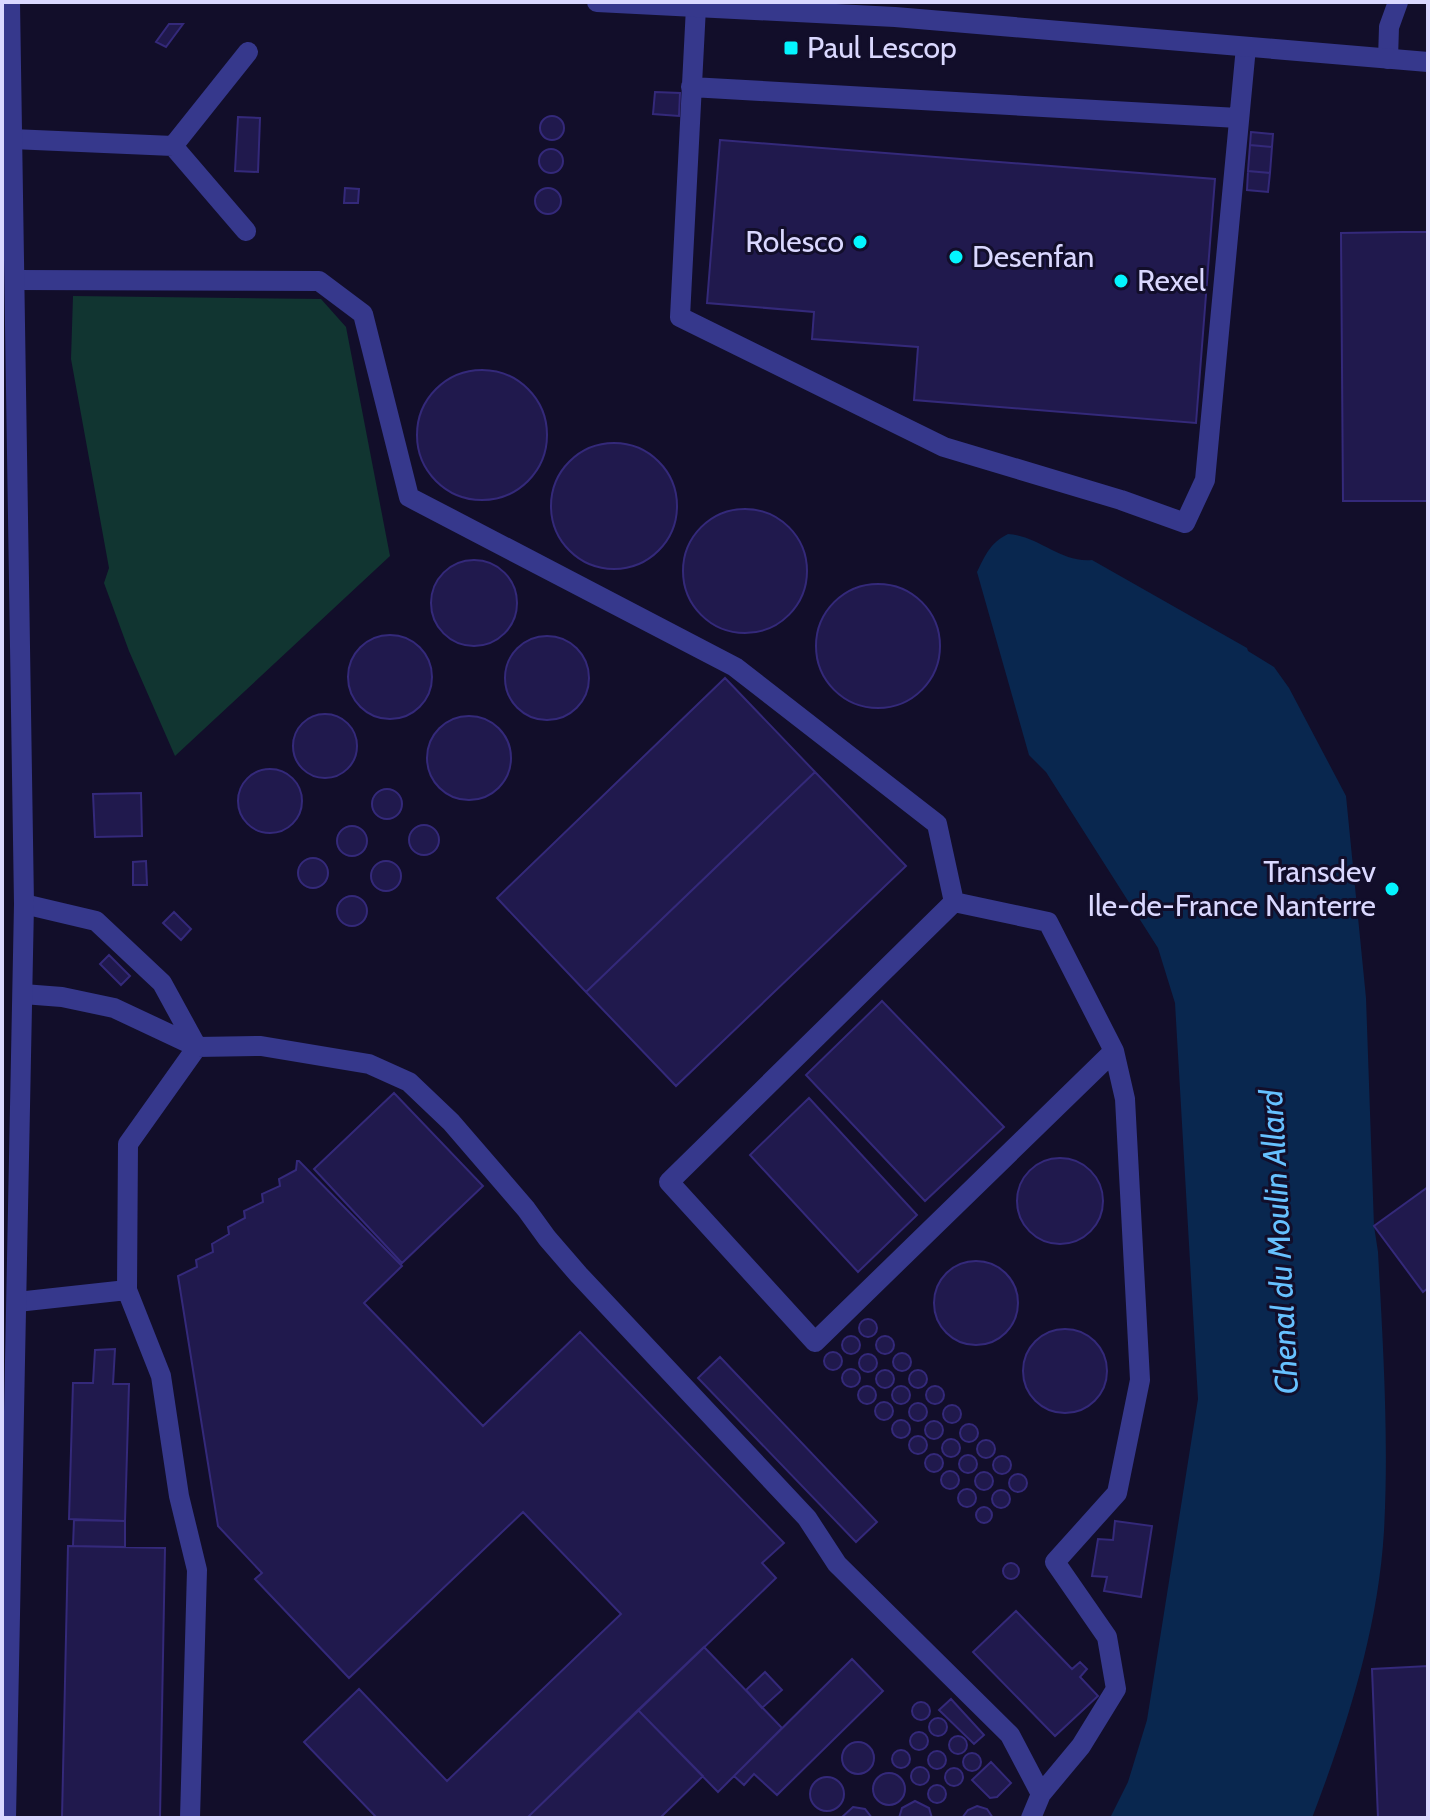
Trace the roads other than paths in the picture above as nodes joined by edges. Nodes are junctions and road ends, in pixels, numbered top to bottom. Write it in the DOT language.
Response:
graph roads {
  1 [pos="10,2"];
  2 [pos="597,2"];
  3 [pos="1398,2"];
  4 [pos="696,7"];
  5 [pos="897,10"];
  6 [pos="1246,47"];
  7 [pos="248,52"];
  8 [pos="1388,59"];
  9 [pos="1428,62"];
  10 [pos="691,87"];
  11 [pos="1238,118"];
  12 [pos="12,139"];
  13 [pos="173,146"];
  14 [pos="8,229"];
  15 [pos="246,231"];
  16 [pos="8,257"];
  17 [pos="15,280"];
  18 [pos="954,902"];
  19 [pos="24,904"];
  20 [pos="23,994"];
  21 [pos="197,1047"];
  22 [pos="1114,1051"];
  23 [pos="127,1290"];
  24 [pos="17,1302"];
  25 [pos="4,1761"];
  26 [pos="1041,1794"];
  27 [pos="6,1818"];
  28 [pos="190,1818"];
  29 [pos="1031,1818"];
  1 -- 12 [label="street"];
  2 -- 4 [label="street"];
  3 -- 8 [label="street"];
  4 -- 5 [label="street"];
  4 -- 10 [label="street"];
  5 -- 6 [label="street"];
  6 -- 8 [label="street"];
  6 -- 11 [label="street"];
  7 -- 13 [label="street"];
  8 -- 9 [label="street"];
  10 -- 11 [label="street"];
  10 -- 11 [label="street"];
  12 -- 13 [label="street"];
  12 -- 14 [label="street"];
  13 -- 15 [label="street"];
  14 -- 16 [label="street"];
  16 -- 17 [label="street"];
  17 -- 18 [label="street"];
  17 -- 19 [label="street"];
  18 -- 22 [label="street"];
  18 -- 22 [label="street"];
  19 -- 20 [label="street"];
  19 -- 21 [label="street"];
  20 -- 21 [label="street"];
  20 -- 24 [label="street"];
  21 -- 23 [label="street"];
  21 -- 26 [label="street"];
  22 -- 26 [label="street"];
  23 -- 24 [label="street"];
  23 -- 28 [label="street"];
  24 -- 25 [label="street"];
  25 -- 27 [label="street"];
  26 -- 29 [label="street"];
}
